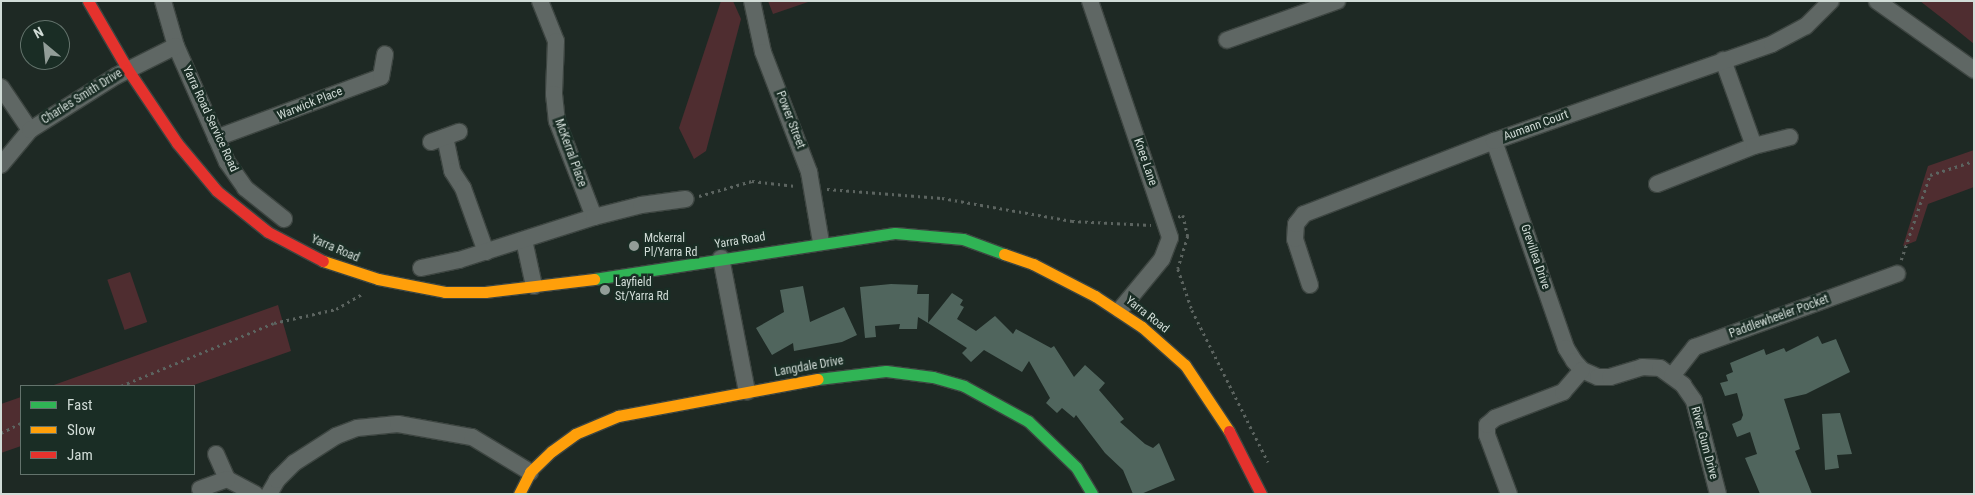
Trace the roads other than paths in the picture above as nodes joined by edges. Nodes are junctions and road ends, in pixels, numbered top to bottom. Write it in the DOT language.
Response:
graph roads {
  1 [pos="88,1"];
  2 [pos="103,1"];
  3 [pos="163,1"];
  4 [pos="540,1"];
  5 [pos="752,1"];
  6 [pos="1090,1"];
  7 [pos="1337,1"];
  8 [pos="1831,1"];
  9 [pos="1877,1"];
  10 [pos="1227,40"];
  11 [pos="176,46"];
  12 [pos="385,54"];
  13 [pos="1724,60"];
  14 [pos="123,63"];
  15 [pos="1974,70"];
  16 [pos="1,87"];
  17 [pos="30,130"];
  18 [pos="445,137"];
  19 [pos="1790,137"];
  20 [pos="216,138"];
  21 [pos="1494,141"];
  22 [pos="1754,146"];
  23 [pos="1,165"];
  24 [pos="1656,184"];
  25 [pos="686,199"];
  26 [pos="594,217"];
  27 [pos="284,220"];
  28 [pos="524,240"];
  29 [pos="822,242"];
  30 [pos="486,252"];
  31 [pos="721,258"];
  32 [pos="421,268"];
  33 [pos="1897,274"];
  34 [pos="1310,285"];
  35 [pos="534,286"];
  36 [pos="1120,310"];
  37 [pos="1582,370"];
  38 [pos="1672,376"];
  39 [pos="747,392"];
  40 [pos="216,454"];
  41 [pos="530,472"];
  42 [pos="226,479"];
  43 [pos="200,489"];
  44 [pos="255,494"];
  45 [pos="269,494"];
  46 [pos="519,494"];
  47 [pos="1092,494"];
  48 [pos="1261,494"];
  49 [pos="1509,494"];
  50 [pos="1718,494"];
  1 -- 14 [label="main road, Yarra Road"];
  2 -- 14 [label="main road, Yarra Road"];
  3 -- 11 [label="street, Yarra Road Service Road"];
  4 -- 26 [label="street, McKerral Place"];
  5 -- 29 [label="street, Power Street"];
  6 -- 36 [label="street, Knee Lane"];
  7 -- 10 [label="street"];
  8 -- 13 [label="street, Aumann Court"];
  9 -- 15 [label="street"];
  11 -- 14 [label="street, Charles Smith Drive"];
  11 -- 20 [label="street, Yarra Road Service Road"];
  12 -- 20 [label="street, Warwick Place"];
  13 -- 21 [label="street, Aumann Court"];
  13 -- 22 [label="street"];
  14 -- 17 [label="street, Charles Smith Drive"];
  14 -- 35 [label="main road, Yarra Road"];
  16 -- 17 [label="street"];
  17 -- 23 [label="street, Charles Smith Drive"];
  18 -- 30 [label="street"];
  19 -- 22 [label="street"];
  20 -- 27 [label="street, Yarra Road Service Road"];
  21 -- 34 [label="street, Aumann Court"];
  21 -- 37 [label="street, Grevillea Drive"];
  22 -- 24 [label="street"];
  25 -- 26 [label="street"];
  26 -- 28 [label="street"];
  28 -- 30 [label="street"];
  28 -- 35 [label="street"];
  29 -- 31 [label="main road, Yarra Road"];
  29 -- 36 [label="main road, Yarra Road"];
  30 -- 32 [label="street"];
  31 -- 35 [label="main road, Yarra Road"];
  31 -- 39 [label="street"];
  33 -- 38 [label="street, Paddlewheeler Pocket"];
  36 -- 48 [label="main road, Yarra Road"];
  37 -- 38 [label="street, River Gum Drive"];
  37 -- 49 [label="street"];
  38 -- 50 [label="street, River Gum Drive"];
  39 -- 41 [label="main road, Langdale Drive"];
  39 -- 47 [label="main road, Langdale Drive"];
  40 -- 42 [label="street"];
  41 -- 45 [label="street"];
  41 -- 46 [label="main road, Langdale Drive"];
  42 -- 43 [label="street"];
  42 -- 44 [label="street"];
}
